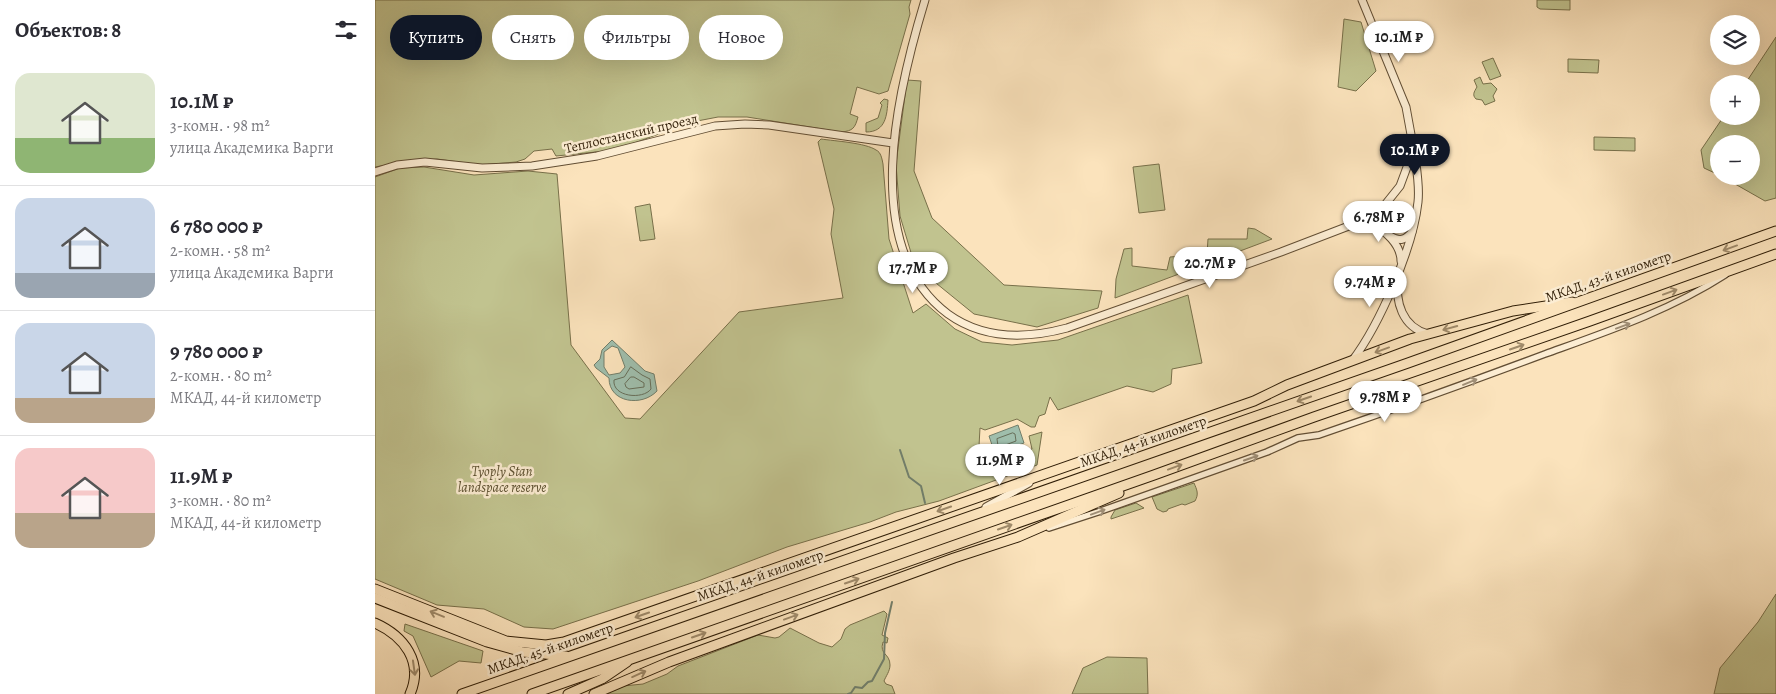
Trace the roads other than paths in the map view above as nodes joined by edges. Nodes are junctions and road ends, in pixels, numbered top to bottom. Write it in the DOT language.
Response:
graph roads {
  1 [pos="925,0"];
  2 [pos="1362,0"];
  3 [pos="1411,134"];
  4 [pos="893,143"];
  5 [pos="375,172"];
  6 [pos="1384,206"];
  7 [pos="1367,218"];
  8 [pos="1385,232"];
  9 [pos="1412,232"];
  10 [pos="1776,232"];
  11 [pos="1776,254"];
  12 [pos="1401,264"];
  13 [pos="1735,269"];
  14 [pos="1583,300"];
  15 [pos="1429,334"];
  16 [pos="1449,347"];
  17 [pos="1352,361"];
  18 [pos="1154,475"];
  19 [pos="1040,476"];
  20 [pos="972,516"];
  21 [pos="1018,537"];
  22 [pos="375,589"];
  23 [pos="375,598"];
  24 [pos="375,623"];
  25 [pos="647,629"];
  26 [pos="569,656"];
  27 [pos="636,657"];
  28 [pos="410,694"];
  29 [pos="462,694"];
  30 [pos="532,694"];
  31 [pos="568,694"];
  32 [pos="594,694"];
  1 -- 4 [label="street"];
  2 -- 3 [label="street"];
  3 -- 6 [label="street"];
  3 -- 9 [label="street"];
  4 -- 5 [label="street, Теплостанский проезд"];
  4 -- 7 [label="street"];
  6 -- 7 [label="street"];
  6 -- 9 [label="street"];
  7 -- 8 [label="street"];
  8 -- 9 [label="street"];
  8 -- 12 [label="street"];
  9 -- 12 [label="street"];
  10 -- 14 [label="main road, МКАД, 43-й километр, one-way"];
  11 -- 13 [label="main road"];
  12 -- 15 [label="street"];
  12 -- 17 [label="street"];
  18 -- 13 [label="main road, one-way"];
  21 -- 13 [label="street, one-way"];
  14 -- 15 [label="main road, one-way"];
  14 -- 16 [label="main road, МКАД, 43-й километр"];
  15 -- 17 [label="main road, one-way"];
  16 -- 20 [label="main road, МКАД, 44-й километр, one-way"];
  17 -- 19 [label="main road"];
  18 -- 21 [label="main road"];
  27 -- 18 [label="main road, one-way"];
  19 -- 20 [label="street"];
  19 -- 22 [label="main road, one-way"];
  20 -- 25 [label="main road, МКАД, 44-й километр"];
  32 -- 21 [label="main road, one-way"];
  23 -- 26 [label="main road"];
  24 -- 28 [label="main road, one-way"];
  25 -- 26 [label="main road, МКАД, 45-й километр"];
  26 -- 29 [label="main road, МКАД, 45-й километр"];
  27 -- 30 [label="main road"];
  27 -- 31 [label="main road"];
}
